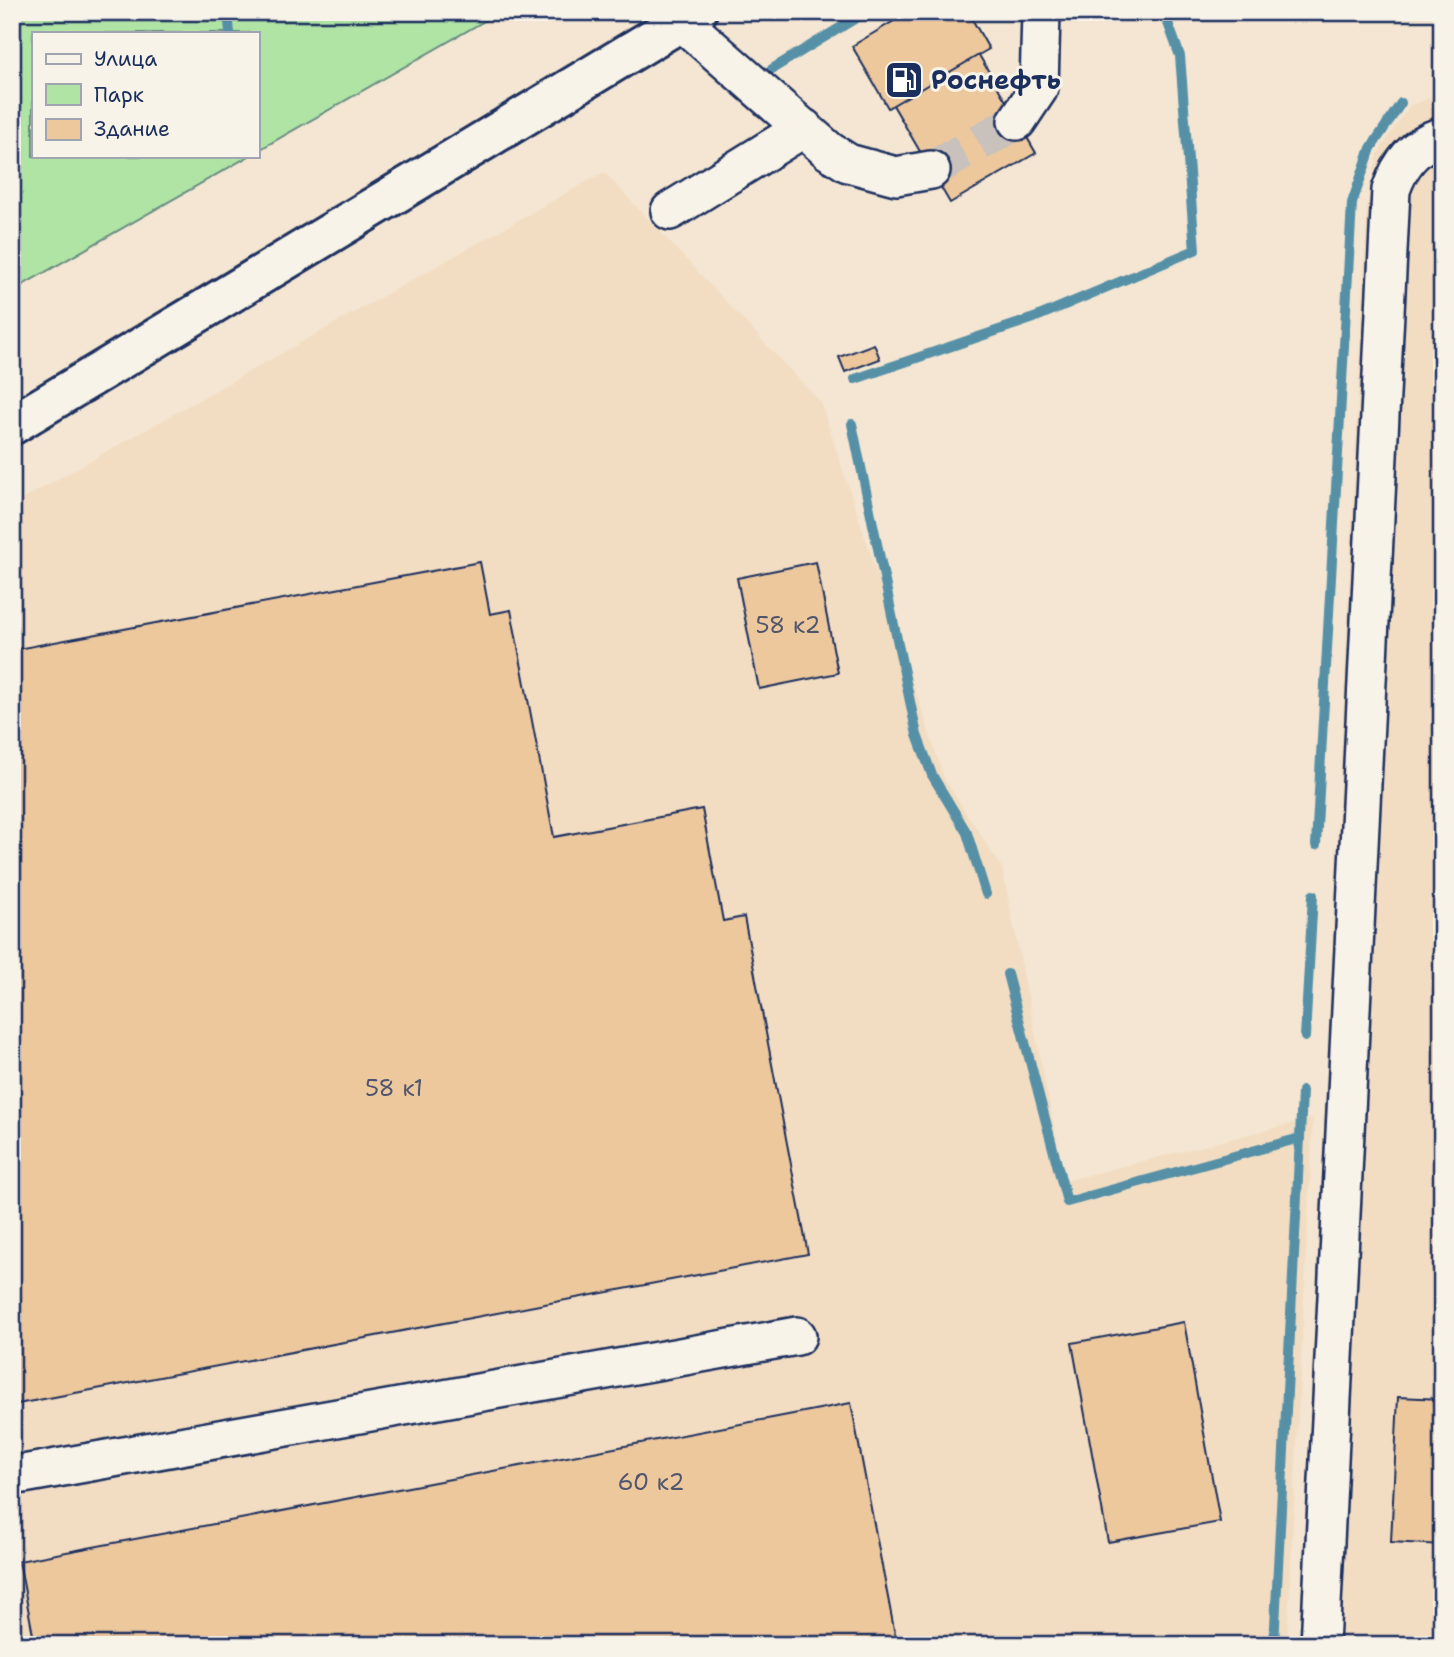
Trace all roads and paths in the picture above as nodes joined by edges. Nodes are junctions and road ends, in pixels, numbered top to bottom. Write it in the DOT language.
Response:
graph roads {
  1 [pos="1041,12"];
  2 [pos="689,17"];
  3 [pos="1017,121"];
  4 [pos="804,128"];
  5 [pos="1442,136"];
  6 [pos="931,170"];
  7 [pos="670,211"];
  8 [pos="12,425"];
  9 [pos="797,1336"];
  10 [pos="12,1476"];
  11 [pos="1320,1645"];
  1 -- 3 [label="lane"];
  2 -- 4 [label="lane"];
  2 -- 8 [label="main road"];
  4 -- 6 [label="lane"];
  4 -- 7 [label="lane"];
  5 -- 11 [label="lane"];
  9 -- 10 [label="lane"];
}
